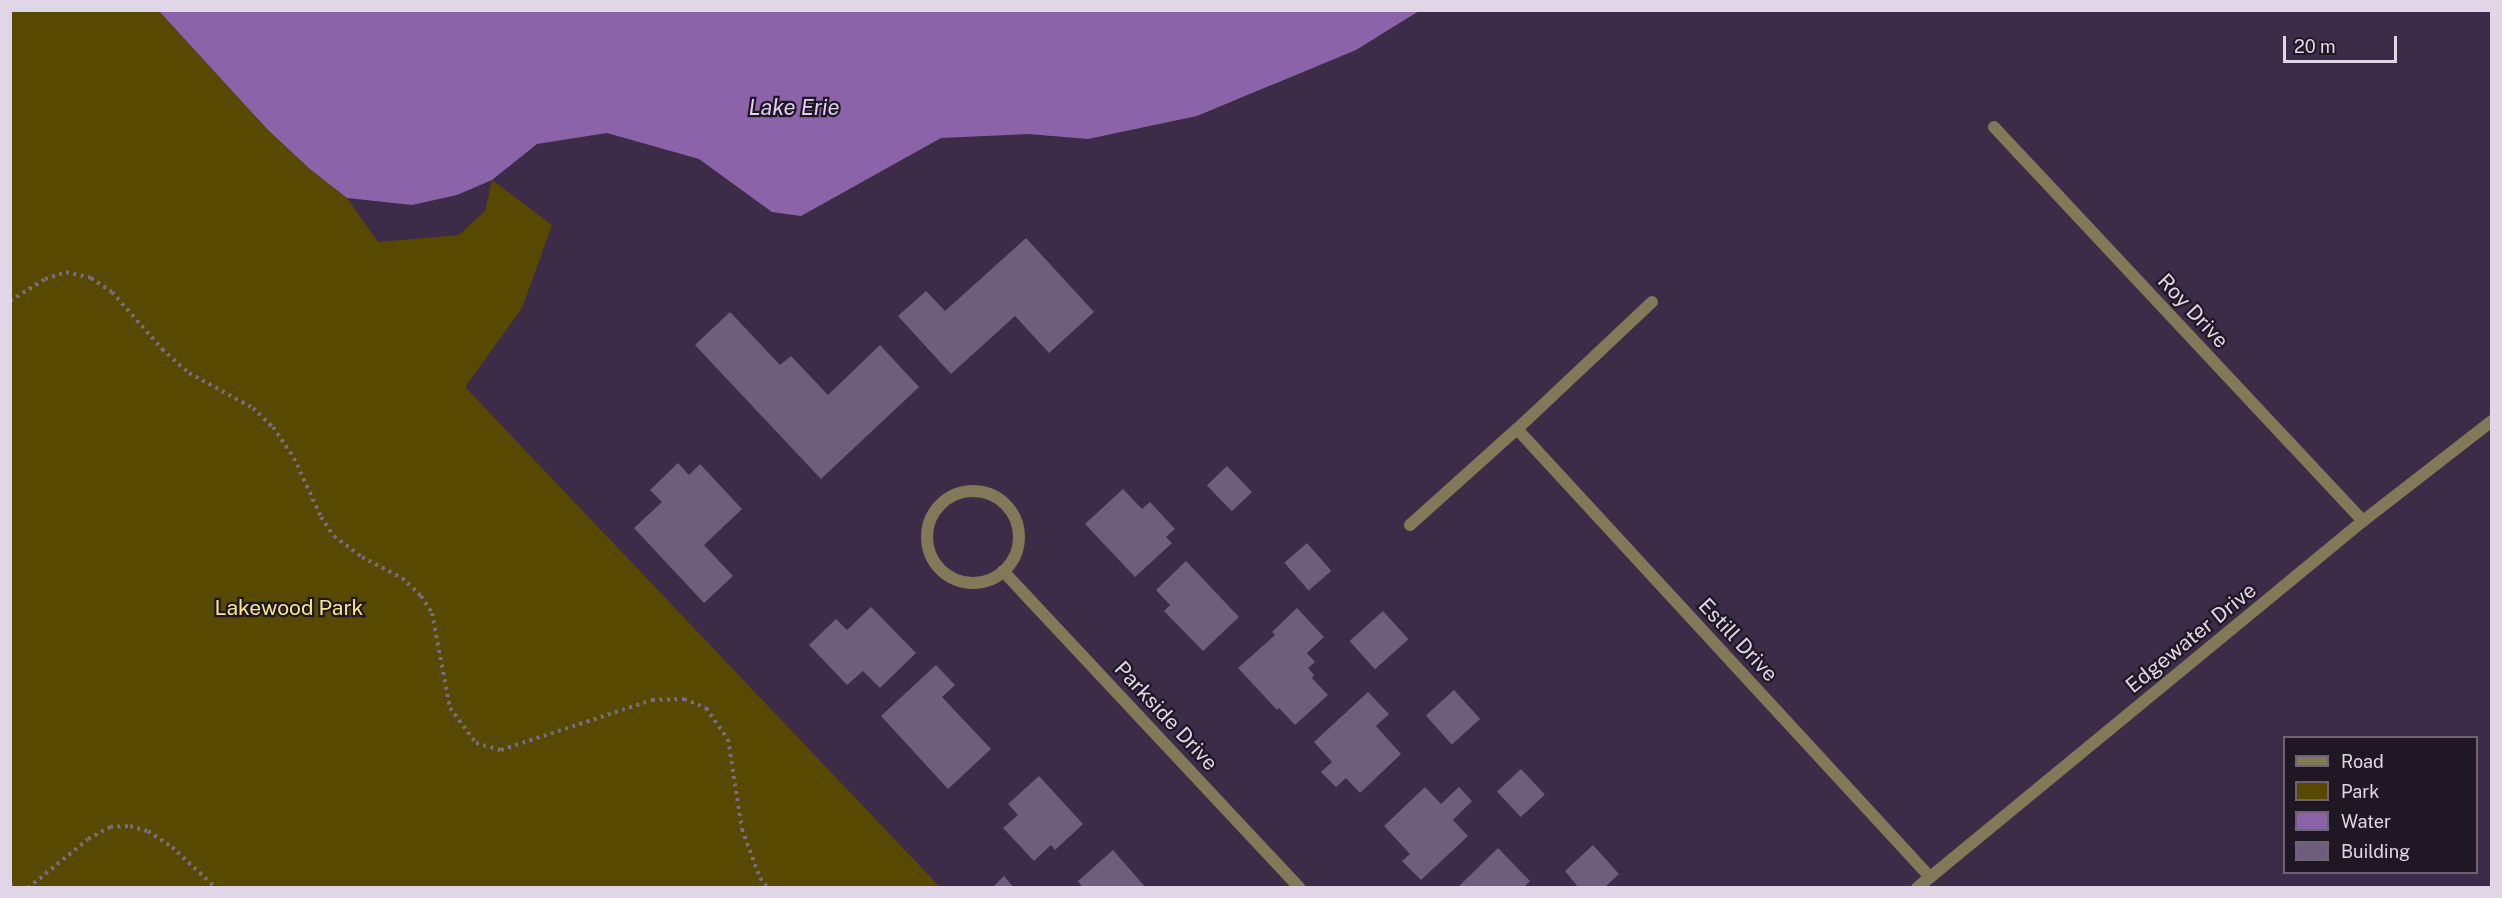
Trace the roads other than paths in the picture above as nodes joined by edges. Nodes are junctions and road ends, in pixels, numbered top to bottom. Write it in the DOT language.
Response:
graph roads {
  1 [pos="1994,127"];
  2 [pos="1652,302"];
  3 [pos="2492,421"];
  4 [pos="1517,429"];
  5 [pos="2363,521"];
  6 [pos="1410,525"];
  7 [pos="1003,571"];
  8 [pos="1930,877"];
  9 [pos="1300,888"];
  10 [pos="1917,888"];
  1 -- 5 [label="street, Roy Drive"];
  2 -- 4 [label="street"];
  3 -- 5 [label="street, Edgewater Drive"];
  4 -- 6 [label="street"];
  4 -- 8 [label="street, Estill Drive"];
  5 -- 8 [label="street, Edgewater Drive"];
  7 -- 7 [label="street"];
  7 -- 9 [label="street, Parkside Drive"];
  8 -- 10 [label="street, Edgewater Drive"];
}
